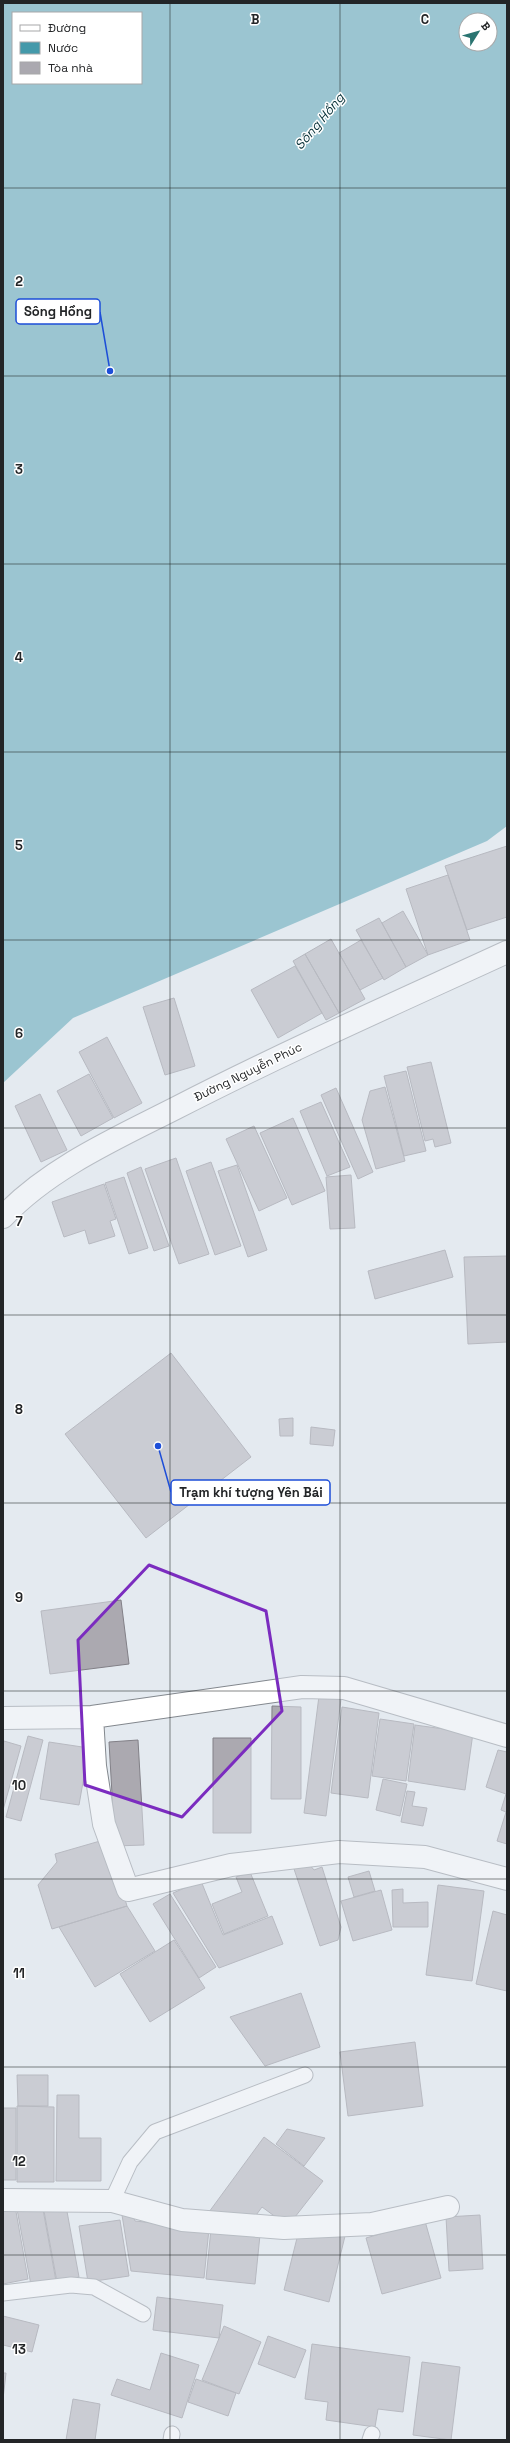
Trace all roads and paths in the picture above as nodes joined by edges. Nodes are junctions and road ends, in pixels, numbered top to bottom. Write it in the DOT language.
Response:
graph roads {
  1 [pos="507,952"];
  2 [pos="3,1217"];
  3 [pos="92,1717"];
  4 [pos="3,1718"];
  5 [pos="507,1736"];
  6 [pos="507,1879"];
  7 [pos="305,2075"];
  8 [pos="3,2200"];
  9 [pos="112,2201"];
  10 [pos="448,2207"];
  11 [pos="3,2293"];
  12 [pos="142,2314"];
  1 -- 2 [label="street, Đường Nguyễn Phúc"];
  3 -- 4 [label="street"];
  3 -- 5 [label="street"];
  3 -- 6 [label="street"];
  7 -- 9 [label="lane"];
  8 -- 9 [label="street"];
  9 -- 10 [label="street"];
  11 -- 12 [label="lane"];
}
